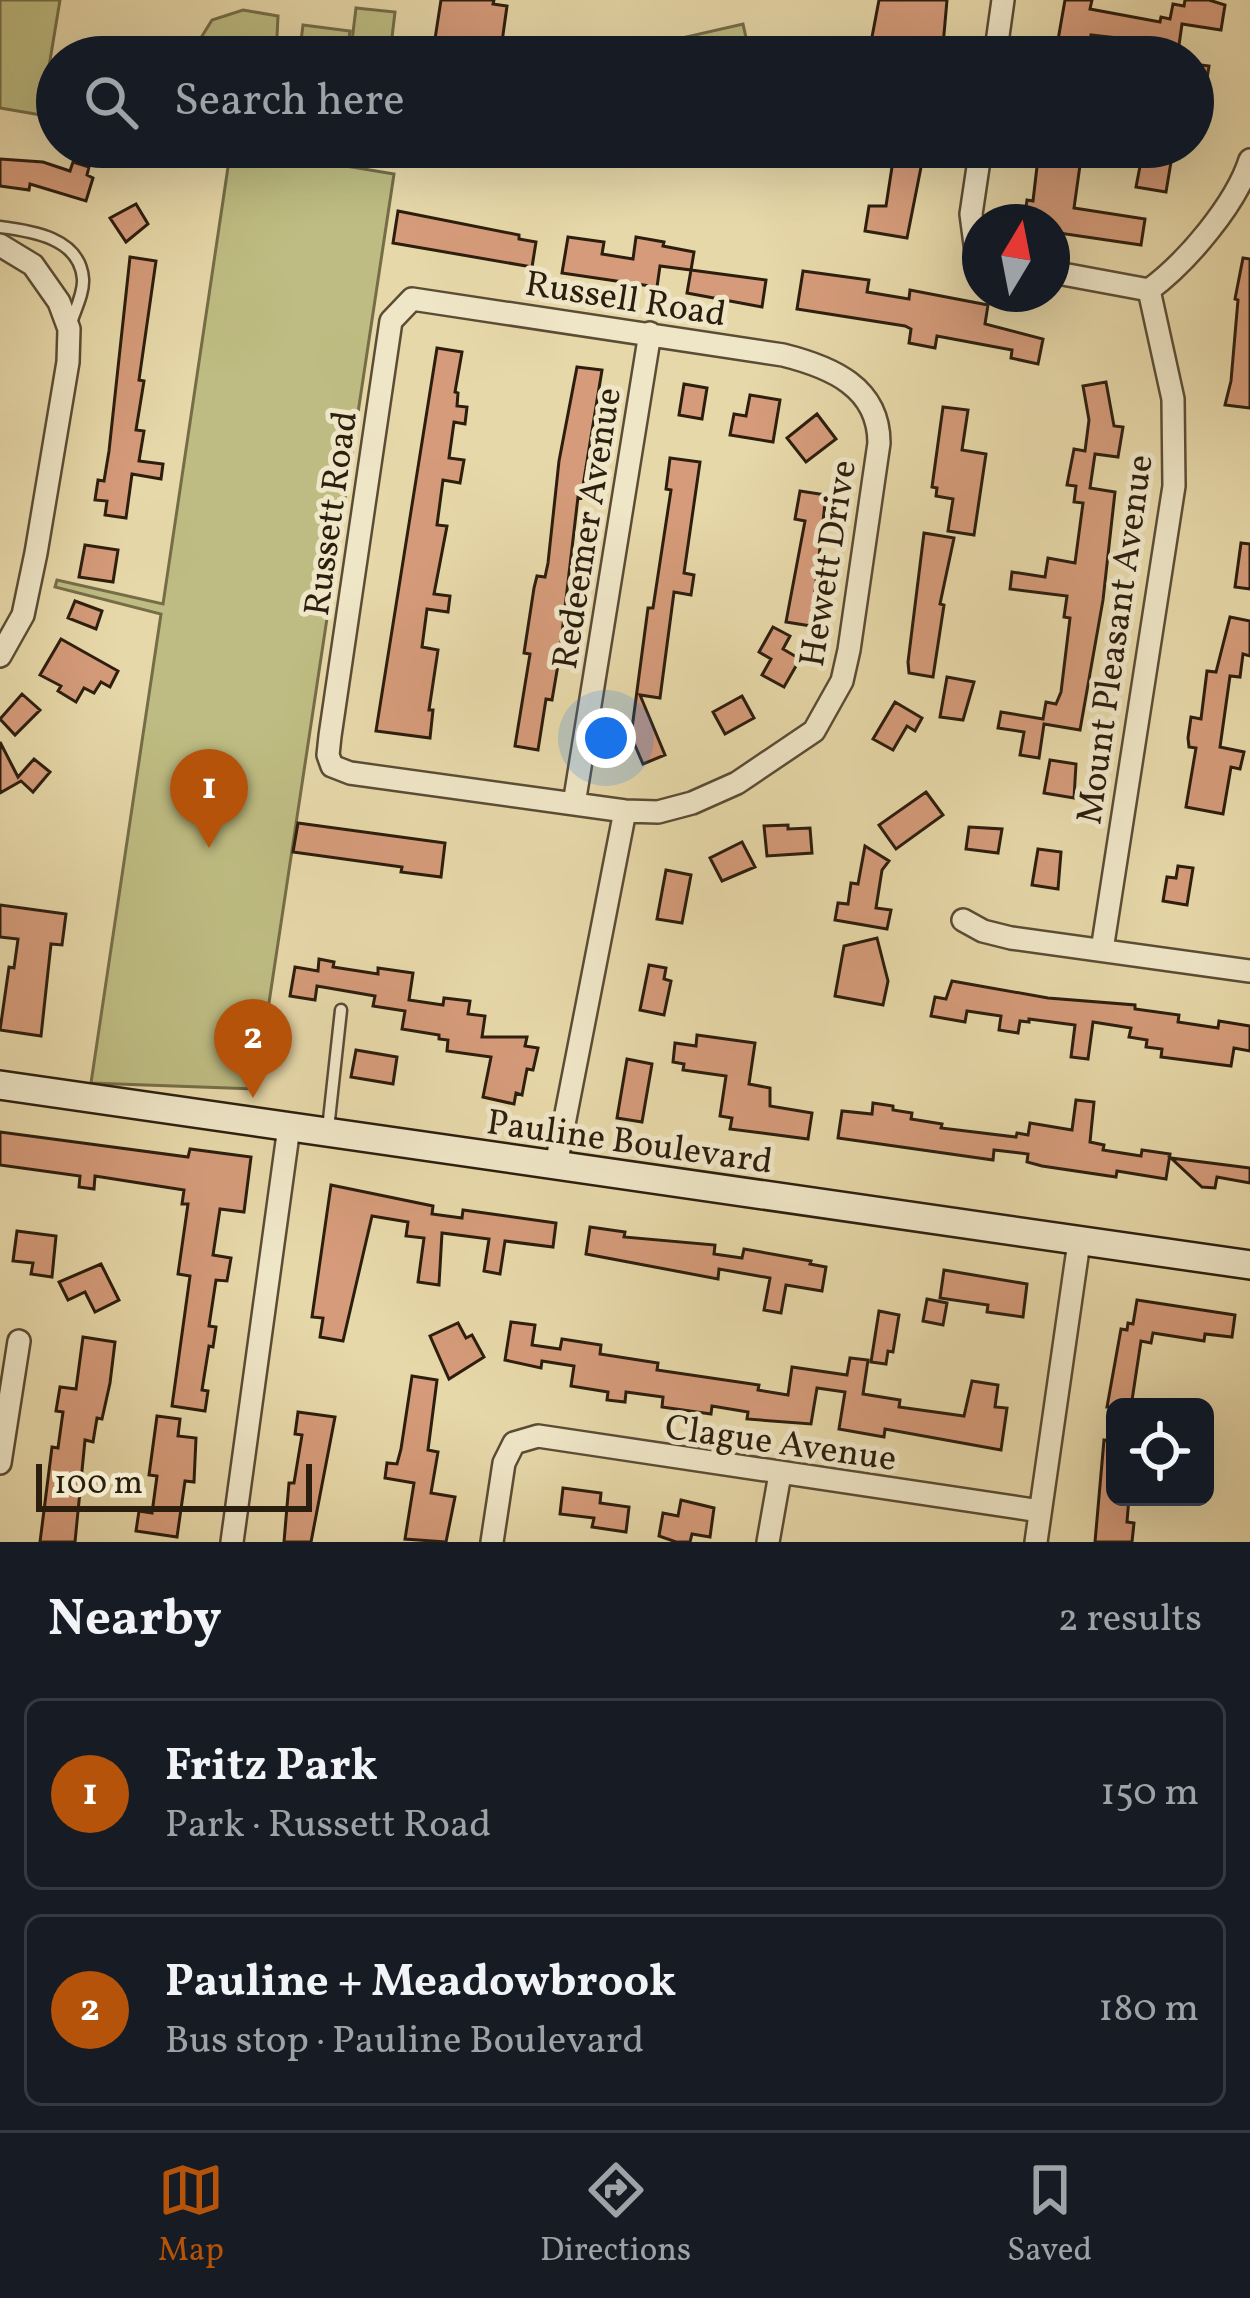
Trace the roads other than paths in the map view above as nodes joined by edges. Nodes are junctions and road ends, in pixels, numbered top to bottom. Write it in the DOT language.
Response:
graph roads {
  1 [pos="1003,0"];
  2 [pos="998,36"];
  3 [pos="1250,160"];
  4 [pos="978,168"];
  5 [pos="972,204"];
  6 [pos="0,227"];
  7 [pos="0,245"];
  8 [pos="1070,275"];
  9 [pos="1149,290"];
  10 [pos="433,300"];
  11 [pos="69,329"];
  12 [pos="650,333"];
  13 [pos="807,361"];
  14 [pos="0,656"];
  15 [pos="332,766"];
  16 [pos="574,804"];
  17 [pos="625,812"];
  18 [pos="963,920"];
  19 [pos="1102,950"];
  20 [pos="1250,971"];
  21 [pos="341,1010"];
  22 [pos="0,1085"];
  23 [pos="289,1126"];
  24 [pos="328,1132"];
  25 [pos="556,1166"];
  26 [pos="1078,1242"];
  27 [pos="1250,1265"];
  28 [pos="19,1341"];
  29 [pos="0,1463"];
  30 [pos="780,1474"];
  31 [pos="1040,1511"];
  32 [pos="232,1542"];
  33 [pos="492,1542"];
  34 [pos="768,1542"];
  35 [pos="1036,1542"];
  1 -- 2 [label="street"];
  3 -- 9 [label="street"];
  4 -- 5 [label="street"];
  6 -- 11 [label="lane"];
  7 -- 11 [label="street"];
  8 -- 9 [label="street"];
  9 -- 19 [label="street, Mount Pleasant Avenue"];
  10 -- 12 [label="street, Russell Road"];
  10 -- 15 [label="street, Russett Road"];
  11 -- 14 [label="street"];
  12 -- 13 [label="street, Russell Road"];
  12 -- 16 [label="street, Redeemer Avenue"];
  13 -- 17 [label="street, Hewett Drive"];
  15 -- 16 [label="street, Hewett Drive"];
  16 -- 17 [label="street, Hewett Drive"];
  17 -- 25 [label="street"];
  18 -- 19 [label="street"];
  19 -- 20 [label="street"];
  21 -- 24 [label="lane"];
  22 -- 23 [label="street, Pauline Boulevard"];
  23 -- 24 [label="street, Pauline Boulevard"];
  23 -- 32 [label="street"];
  24 -- 25 [label="street, Pauline Boulevard"];
  25 -- 26 [label="street, Pauline Boulevard"];
  26 -- 27 [label="street, Pauline Boulevard"];
  26 -- 31 [label="street"];
  28 -- 29 [label="street"];
  30 -- 31 [label="street, Clague Avenue"];
  30 -- 33 [label="street, Clague Avenue"];
  30 -- 34 [label="street"];
  31 -- 35 [label="street"];
}
